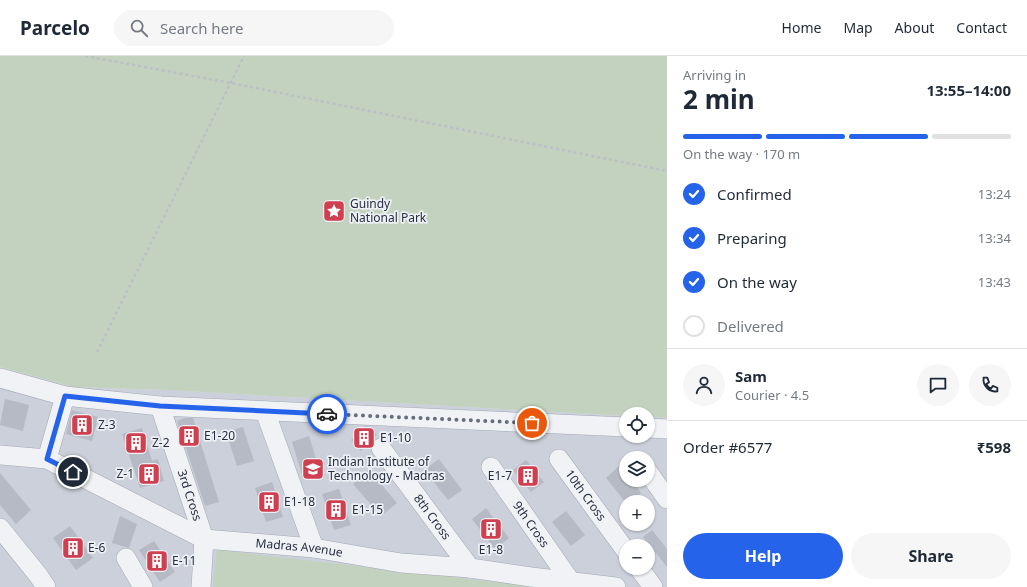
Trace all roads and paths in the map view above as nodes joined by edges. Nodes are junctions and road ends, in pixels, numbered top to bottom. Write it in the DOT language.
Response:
graph roads {
  1 [pos="85,56"];
  2 [pos="244,56"];
  3 [pos="231,83"];
  4 [pos="667,171"];
  5 [pos="97,352"];
  6 [pos="0,378"];
  7 [pos="65,396"];
  8 [pos="160,406"];
  9 [pos="265,411"];
  10 [pos="619,427"];
  11 [pos="655,428"];
  12 [pos="667,429"];
  13 [pos="381,448"];
  14 [pos="0,455"];
  15 [pos="47,459"];
  16 [pos="559,459"];
  17 [pos="491,467"];
  18 [pos="655,482"];
  19 [pos="667,499"];
  20 [pos="0,528"];
  21 [pos="204,539"];
  22 [pos="619,541"];
  23 [pos="314,548"];
  24 [pos="126,558"];
  25 [pos="470,568"];
  26 [pos="644,575"];
  27 [pos="530,582"];
  28 [pos="571,582"];
  29 [pos="46,587"];
  30 [pos="143,587"];
  31 [pos="201,587"];
  32 [pos="616,587"];
  33 [pos="653,587"];
  1 -- 3 [label="path"];
  2 -- 3 [label="path"];
  3 -- 4 [label="path"];
  3 -- 5 [label="path"];
  6 -- 7 [label="lane"];
  7 -- 8 [label="lane"];
  7 -- 15 [label="lane"];
  8 -- 9 [label="lane"];
  8 -- 21 [label="lane, 3rd Cross"];
  9 -- 10 [label="lane"];
  9 -- 23 [label="lane"];
  11 -- 12 [label="lane"];
  13 -- 25 [label="lane, 8th Cross"];
  14 -- 15 [label="lane, Madras Avenue"];
  15 -- 21 [label="lane, Madras Avenue"];
  16 -- 22 [label="lane, 10th Cross"];
  17 -- 28 [label="lane, 9th Cross"];
  18 -- 19 [label="lane"];
  20 -- 29 [label="lane"];
  21 -- 23 [label="lane, Madras Avenue"];
  21 -- 31 [label="lane, 3rd Cross"];
  23 -- 25 [label="lane, Madras Avenue"];
  24 -- 30 [label="lane"];
  25 -- 27 [label="lane, Madras Avenue"];
  26 -- 33 [label="lane"];
  27 -- 28 [label="lane, Madras Avenue"];
  28 -- 32 [label="lane, Madras Avenue"];
}
